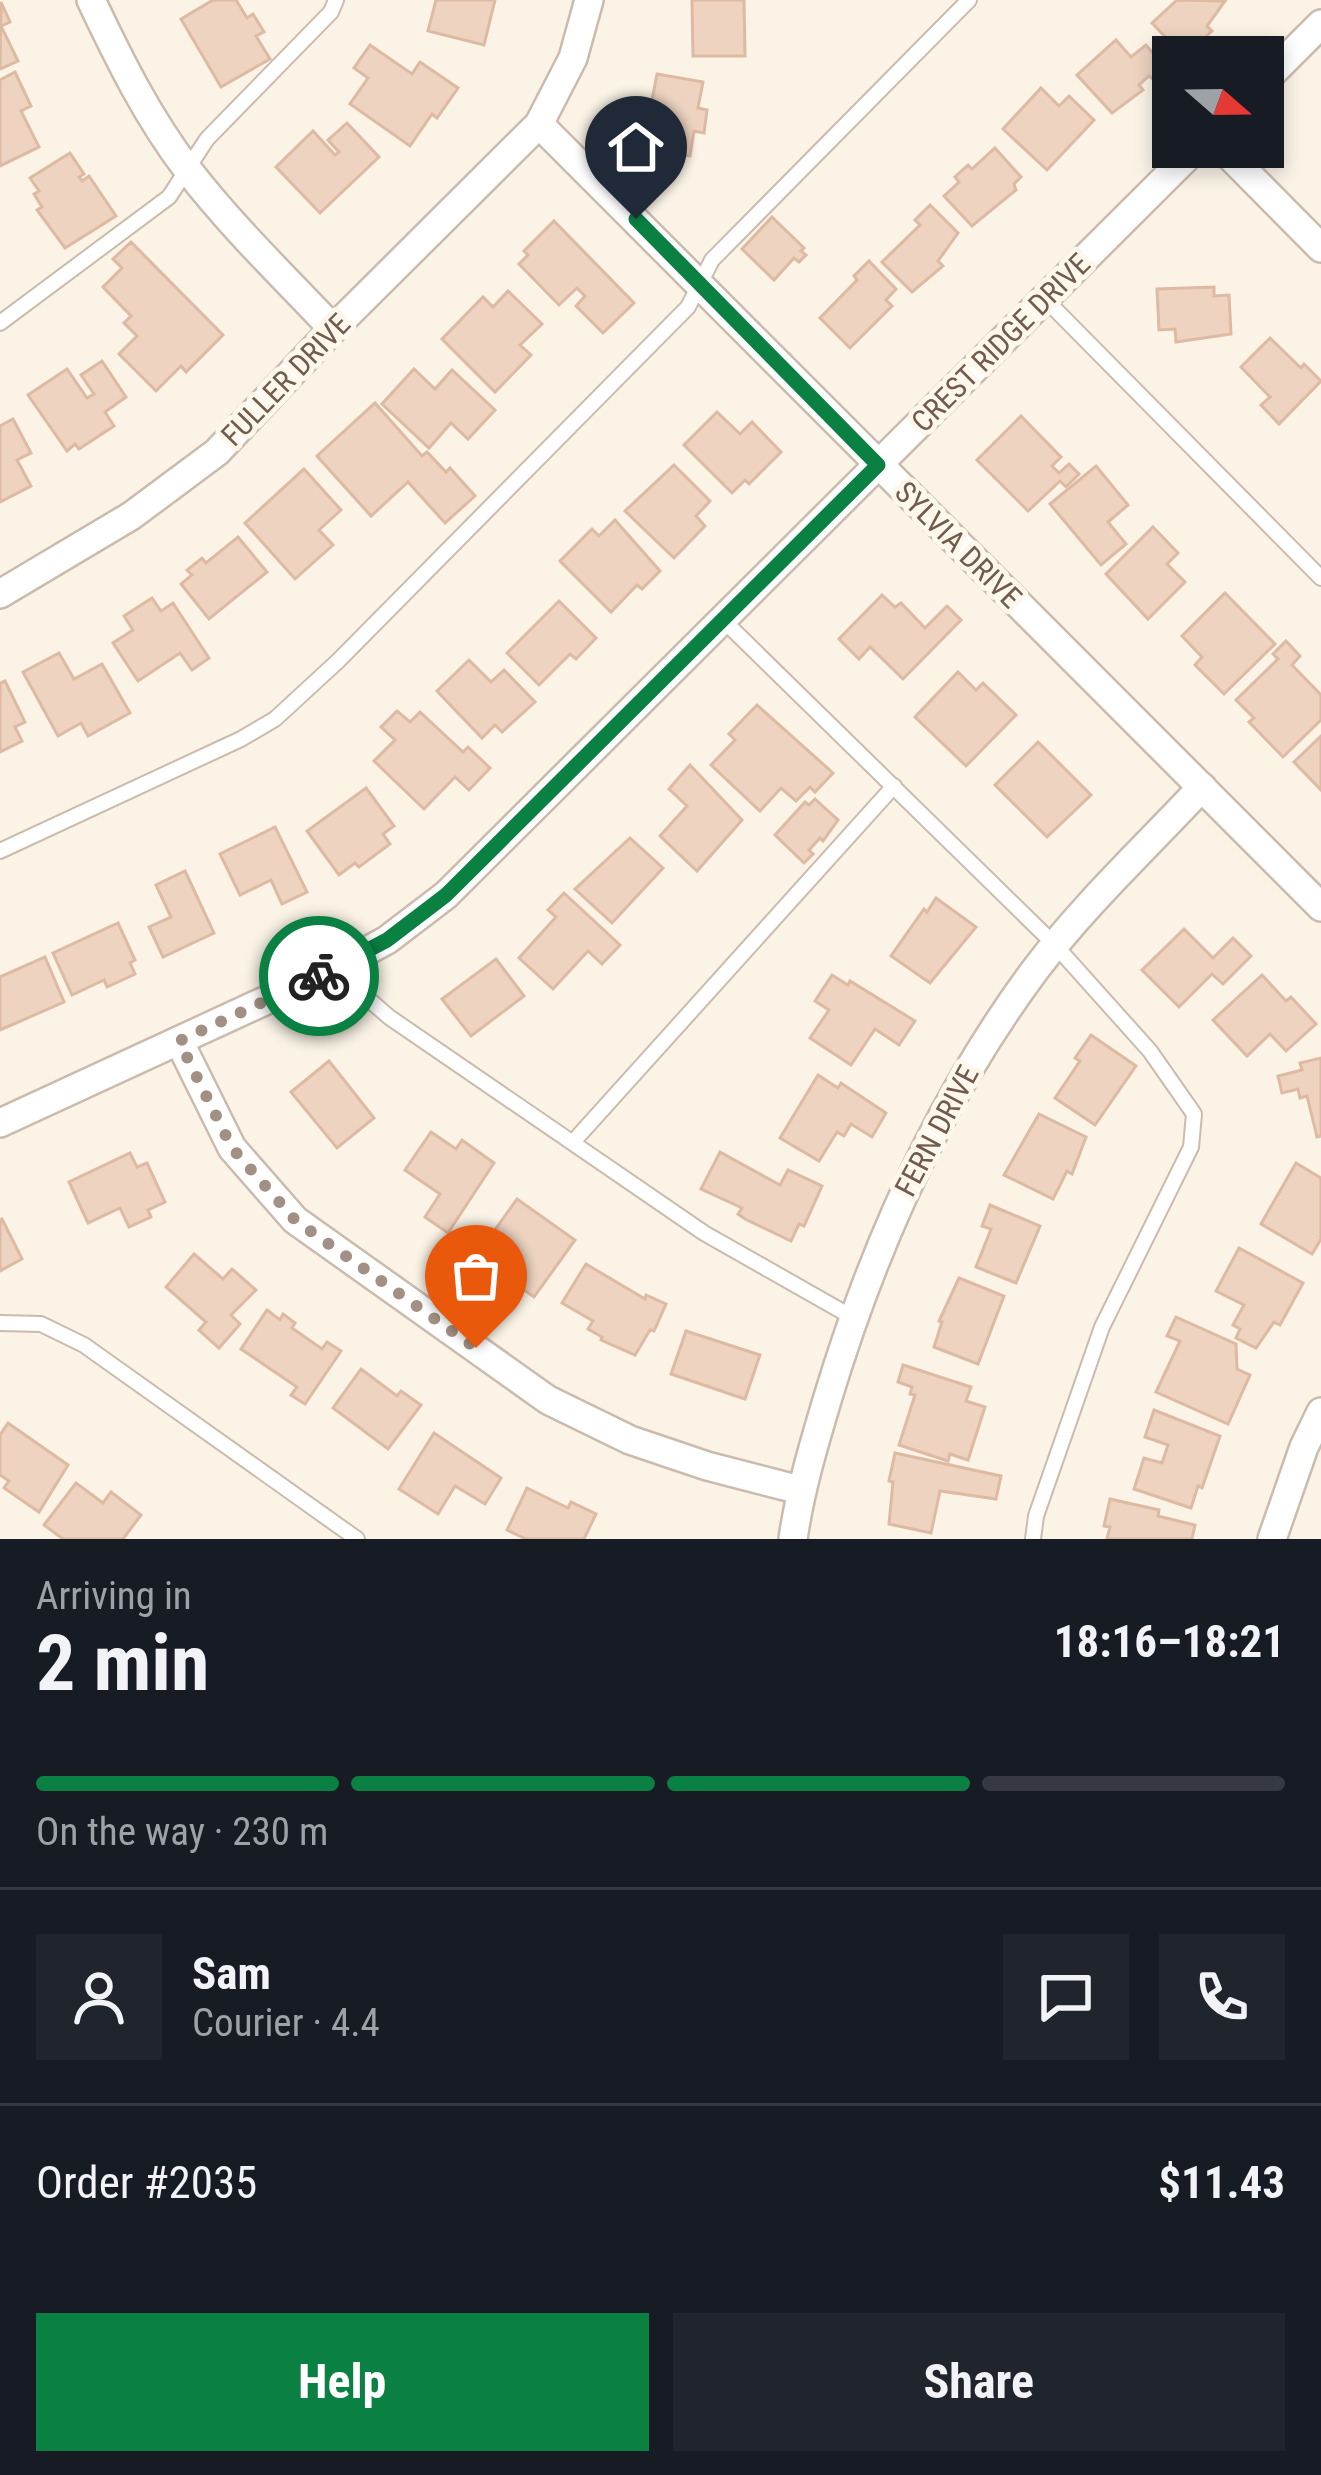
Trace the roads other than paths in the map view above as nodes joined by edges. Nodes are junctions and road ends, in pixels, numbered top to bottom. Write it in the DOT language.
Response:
graph roads {
  1 [pos="91,0"];
  2 [pos="336,0"];
  3 [pos="589,0"];
  4 [pos="944,0"];
  5 [pos="969,0"];
  6 [pos="952,17"];
  7 [pos="1321,24"];
  8 [pos="1284,61"];
  9 [pos="539,124"];
  10 [pos="186,167"];
  11 [pos="1177,168"];
  12 [pos="1242,168"];
  13 [pos="1321,248"];
  14 [pos="700,282"];
  15 [pos="1045,299"];
  16 [pos="0,323"];
  17 [pos="333,329"];
  18 [pos="878,465"];
  19 [pos="1321,578"];
  20 [pos="0,594"];
  21 [pos="723,620"];
  22 [pos="894,786"];
  23 [pos="1202,787"];
  24 [pos="0,851"];
  25 [pos="1321,907"];
  26 [pos="1055,945"];
  27 [pos="334,969"];
  28 [pos="179,1041"];
  29 [pos="0,1124"];
  30 [pos="573,1142"];
  31 [pos="852,1317"];
  32 [pos="0,1323"];
  33 [pos="1321,1412"];
  34 [pos="800,1490"];
  35 [pos="357,1539"];
  36 [pos="793,1539"];
  37 [pos="1033,1539"];
  38 [pos="1272,1539"];
  1 -- 10 [label="street"];
  2 -- 10 [label="lane"];
  3 -- 9 [label="street"];
  4 -- 6 [label="lane"];
  5 -- 6 [label="lane"];
  6 -- 14 [label="lane"];
  7 -- 8 [label="street"];
  9 -- 14 [label="street, SYLVIA DRIVE"];
  9 -- 17 [label="street, FULLER DRIVE"];
  10 -- 16 [label="lane"];
  10 -- 17 [label="street"];
  11 -- 15 [label="street, CREST RIDGE DRIVE"];
  12 -- 13 [label="street"];
  14 -- 18 [label="street, SYLVIA DRIVE"];
  14 -- 24 [label="lane"];
  15 -- 18 [label="street, CREST RIDGE DRIVE"];
  15 -- 19 [label="lane"];
  17 -- 20 [label="street, FULLER DRIVE"];
  18 -- 21 [label="street, CREST RIDGE DRIVE"];
  18 -- 23 [label="street, SYLVIA DRIVE"];
  21 -- 22 [label="lane"];
  21 -- 27 [label="street, CREST RIDGE DRIVE"];
  22 -- 26 [label="lane"];
  22 -- 30 [label="lane"];
  23 -- 25 [label="street, SYLVIA DRIVE"];
  23 -- 26 [label="street, FERN DRIVE"];
  26 -- 31 [label="street, FERN DRIVE"];
  26 -- 37 [label="lane"];
  27 -- 28 [label="street, CREST RIDGE DRIVE"];
  27 -- 30 [label="lane"];
  28 -- 29 [label="street, CREST RIDGE DRIVE"];
  28 -- 34 [label="street"];
  30 -- 31 [label="lane"];
  31 -- 34 [label="street, FERN DRIVE"];
  32 -- 35 [label="lane"];
  33 -- 38 [label="street"];
  34 -- 36 [label="street, FERN DRIVE"];
}
